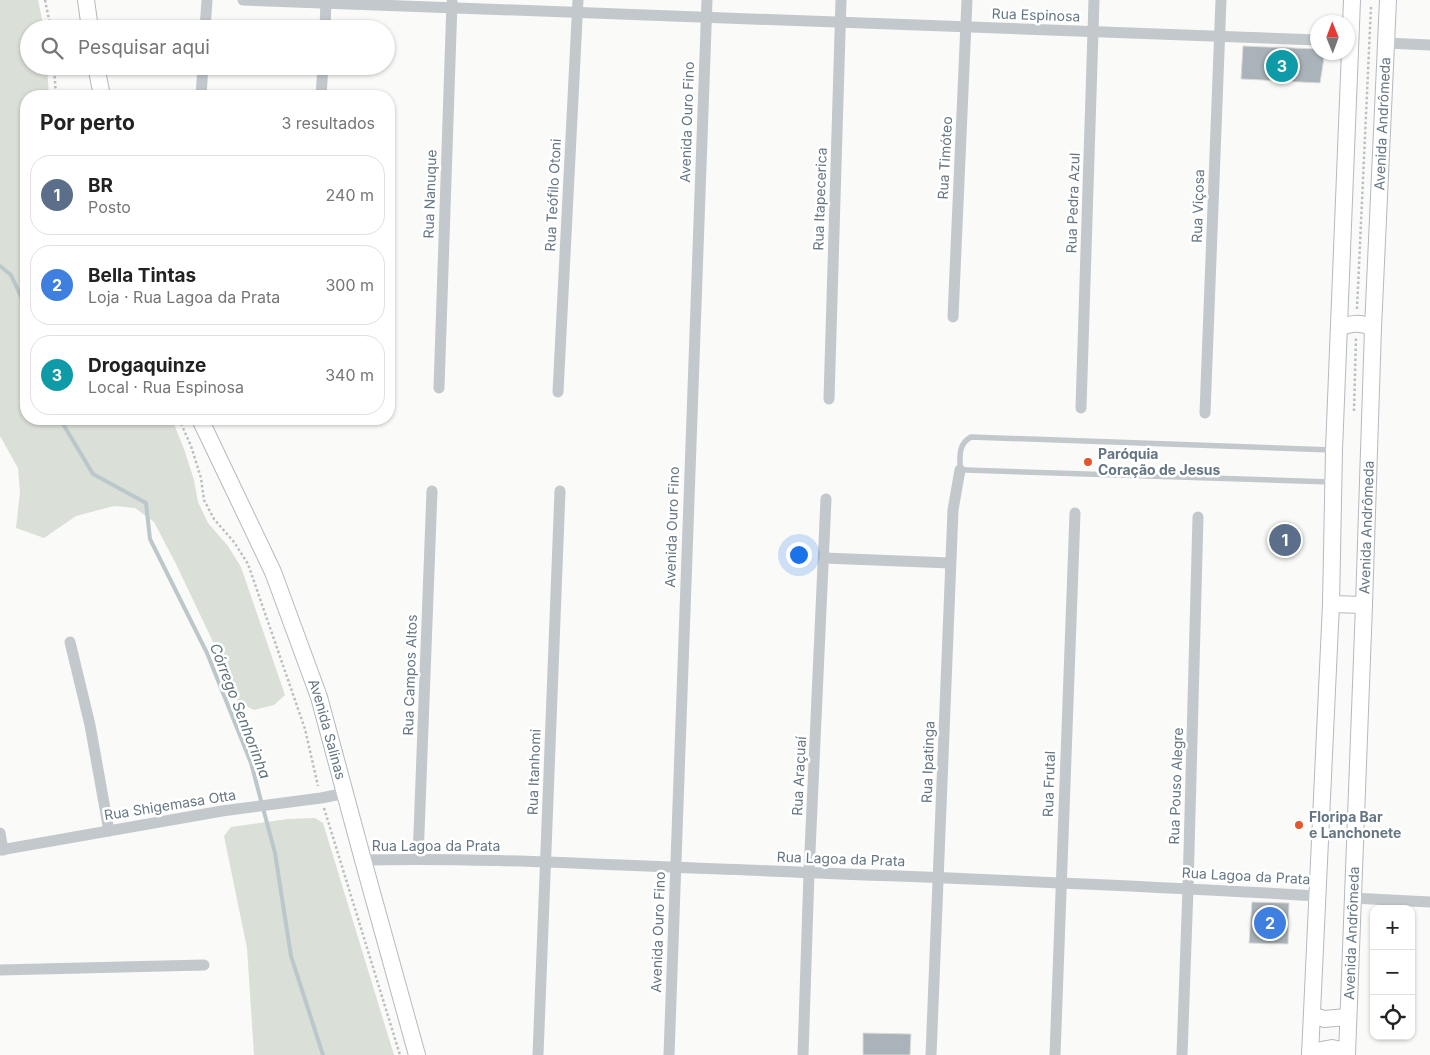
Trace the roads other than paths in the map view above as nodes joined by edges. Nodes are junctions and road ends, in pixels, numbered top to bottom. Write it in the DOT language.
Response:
graph roads {
  1 [pos="86,0"];
  2 [pos="207,0"];
  3 [pos="243,0"];
  4 [pos="707,0"];
  5 [pos="841,0"];
  6 [pos="967,0"];
  7 [pos="1094,0"];
  8 [pos="1221,0"];
  9 [pos="1352,0"];
  10 [pos="1388,0"];
  11 [pos="326,1"];
  12 [pos="452,4"];
  13 [pos="578,6"];
  14 [pos="1351,15"];
  15 [pos="706,18"];
  16 [pos="89,20"];
  17 [pos="206,20"];
  18 [pos="325,20"];
  19 [pos="840,22"];
  20 [pos="966,27"];
  21 [pos="1093,32"];
  22 [pos="1220,36"];
  23 [pos="1310,40"];
  24 [pos="1386,43"];
  25 [pos="1430,44"];
  26 [pos="1348,60"];
  27 [pos="98,75"];
  28 [pos="202,75"];
  29 [pos="322,75"];
  30 [pos="101,90"];
  31 [pos="201,90"];
  32 [pos="321,90"];
  33 [pos="953,317"];
  34 [pos="1339,328"];
  35 [pos="1373,328"];
  36 [pos="438,388"];
  37 [pos="558,392"];
  38 [pos="829,399"];
  39 [pos="1081,408"];
  40 [pos="1205,413"];
  41 [pos="203,425"];
  42 [pos="1334,450"];
  43 [pos="960,470"];
  44 [pos="1334,482"];
  45 [pos="432,491"];
  46 [pos="560,491"];
  47 [pos="826,499"];
  48 [pos="1075,514"];
  49 [pos="1198,517"];
  50 [pos="824,558"];
  51 [pos="950,563"];
  52 [pos="1331,604"];
  53 [pos="1364,606"];
  54 [pos="70,642"];
  55 [pos="346,793"];
  56 [pos="108,830"];
  57 [pos="0,834"];
  58 [pos="1,850"];
  59 [pos="418,859"];
  60 [pos="363,860"];
  61 [pos="546,862"];
  62 [pos="674,868"];
  63 [pos="809,873"];
  64 [pos="938,878"];
  65 [pos="1060,883"];
  66 [pos="1188,888"];
  67 [pos="1318,896"];
  68 [pos="1352,898"];
  69 [pos="1430,902"];
  70 [pos="204,965"];
  71 [pos="0,970"];
  72 [pos="1312,1015"];
  73 [pos="1347,1017"];
  74 [pos="1310,1053"];
  75 [pos="1347,1053"];
  76 [pos="417,1055"];
  77 [pos="538,1055"];
  78 [pos="669,1055"];
  79 [pos="803,1055"];
  80 [pos="931,1055"];
  81 [pos="1055,1055"];
  82 [pos="1182,1055"];
  1 -- 16 [label="main road"];
  2 -- 17 [label="street"];
  3 -- 11 [label="street, Rua Espinosa"];
  4 -- 15 [label="street, Avenida Ouro Fino"];
  5 -- 19 [label="street, Rua Itapecerica"];
  6 -- 20 [label="street, Rua Timóteo"];
  7 -- 21 [label="street, Rua Pedra Azul"];
  8 -- 22 [label="street, Rua Viçosa"];
  9 -- 14 [label="main road"];
  10 -- 24 [label="main road, Avenida Andrômeda"];
  11 -- 12 [label="street, Rua Espinosa"];
  11 -- 18 [label="street"];
  12 -- 13 [label="street, Rua Espinosa"];
  12 -- 36 [label="street, Rua Nanuque"];
  13 -- 15 [label="street, Rua Espinosa"];
  13 -- 37 [label="street, Rua Teófilo Otoni"];
  15 -- 19 [label="street, Rua Espinosa"];
  15 -- 62 [label="street, Avenida Ouro Fino"];
  19 -- 20 [label="street, Rua Espinosa"];
  19 -- 38 [label="street, Rua Itapecerica"];
  20 -- 21 [label="street, Rua Espinosa"];
  20 -- 33 [label="street, Rua Timóteo"];
  21 -- 22 [label="street, Rua Espinosa"];
  21 -- 39 [label="street, Rua Pedra Azul"];
  22 -- 23 [label="street, Rua Espinosa"];
  22 -- 40 [label="street, Rua Viçosa"];
  24 -- 25 [label="street"];
  24 -- 35 [label="main road, Avenida Andrômeda"];
  26 -- 34 [label="main road"];
  27 -- 30 [label="main road"];
  28 -- 31 [label="street"];
  29 -- 32 [label="street"];
  34 -- 35 [label="main road"];
  34 -- 42 [label="main road"];
  35 -- 53 [label="main road, Avenida Andrômeda"];
  41 -- 55 [label="main road, Avenida Salinas"];
  42 -- 43 [label="lane"];
  42 -- 44 [label="main road"];
  43 -- 44 [label="lane"];
  43 -- 51 [label="street, Rua Ipatinga"];
  44 -- 52 [label="main road"];
  45 -- 59 [label="street, Rua Campos Altos"];
  46 -- 61 [label="street, Rua Itanhomi"];
  47 -- 50 [label="street, Rua Araçuaí"];
  48 -- 65 [label="street, Rua Frutal"];
  49 -- 66 [label="street, Rua Pouso Alegre"];
  50 -- 51 [label="street"];
  50 -- 63 [label="street, Rua Araçuaí"];
  51 -- 64 [label="street, Rua Ipatinga"];
  52 -- 53 [label="main road"];
  52 -- 67 [label="main road"];
  53 -- 68 [label="main road, Avenida Andrômeda"];
  54 -- 56 [label="street"];
  55 -- 56 [label="street, Rua Shigemasa Otta"];
  55 -- 60 [label="main road, Avenida Salinas"];
  56 -- 58 [label="street, Rua Shigemasa Otta"];
  57 -- 58 [label="street"];
  59 -- 60 [label="street, Rua Lagoa da Prata"];
  59 -- 61 [label="street, Rua Lagoa da Prata"];
  60 -- 76 [label="main road, Avenida Salinas"];
  61 -- 62 [label="street, Rua Lagoa da Prata"];
  61 -- 77 [label="street, Rua Itanhomi"];
  62 -- 63 [label="street, Rua Lagoa da Prata"];
  62 -- 78 [label="street, Avenida Ouro Fino"];
  63 -- 64 [label="street, Rua Lagoa da Prata"];
  63 -- 79 [label="street, Rua Araçuaí"];
  64 -- 65 [label="street, Rua Lagoa da Prata"];
  64 -- 80 [label="street, Rua Ipatinga"];
  65 -- 66 [label="street, Rua Lagoa da Prata"];
  65 -- 81 [label="street, Rua Frutal"];
  66 -- 67 [label="street, Rua Lagoa da Prata"];
  66 -- 82 [label="street, Rua Pouso Alegre"];
  67 -- 72 [label="main road"];
  68 -- 69 [label="street"];
  68 -- 73 [label="main road, Avenida Andrômeda"];
  70 -- 71 [label="street"];
  72 -- 73 [label="main road"];
  72 -- 74 [label="main road"];
  73 -- 75 [label="main road, Avenida Andrômeda"];
  74 -- 75 [label="main road"];
}
